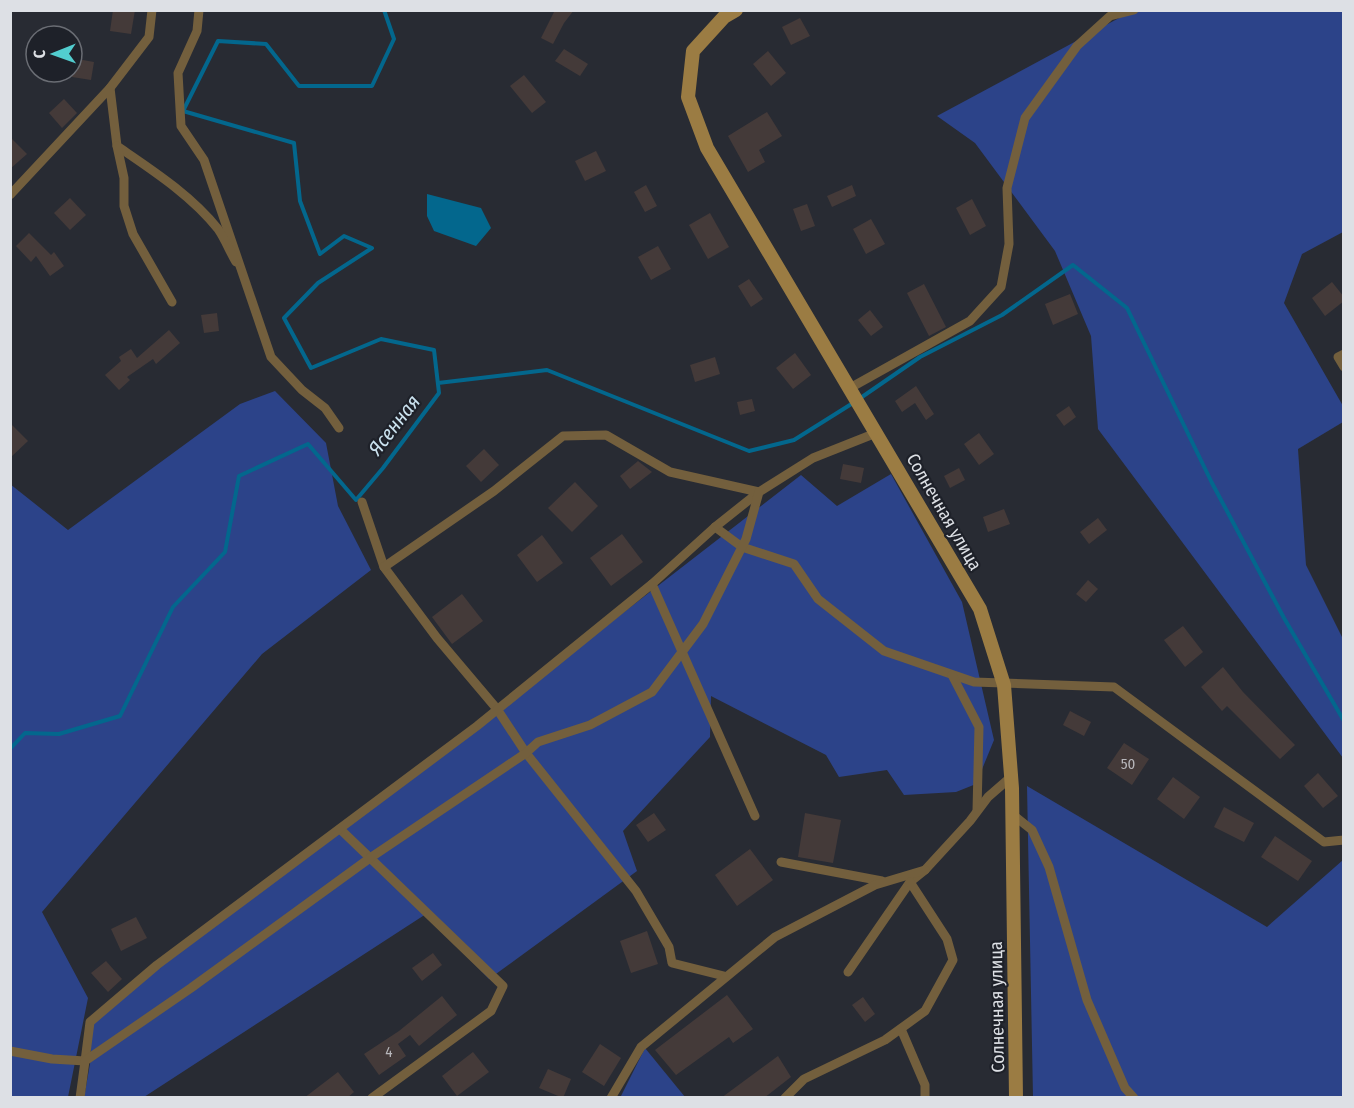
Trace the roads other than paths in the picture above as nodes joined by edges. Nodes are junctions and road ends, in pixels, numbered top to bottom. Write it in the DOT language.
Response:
graph roads {
  1 [pos="152,10"];
  2 [pos="199,10"];
  3 [pos="736,10"];
  4 [pos="1134,10"];
  5 [pos="110,88"];
  6 [pos="117,146"];
  7 [pos="10,195"];
  8 [pos="247,283"];
  9 [pos="172,302"];
  10 [pos="1344,354"];
  11 [pos="1344,367"];
  12 [pos="850,388"];
  13 [pos="339,428"];
  14 [pos="876,432"];
  15 [pos="759,492"];
  16 [pos="362,502"];
  17 [pos="716,527"];
  18 [pos="742,547"];
  19 [pos="384,567"];
  20 [pos="652,584"];
  21 [pos="683,651"];
  22 [pos="952,675"];
  23 [pos="1004,685"];
  24 [pos="497,709"];
  25 [pos="526,753"];
  26 [pos="1011,777"];
  27 [pos="977,811"];
  28 [pos="1012,814"];
  29 [pos="755,816"];
  30 [pos="340,829"];
  31 [pos="1344,840"];
  32 [pos="370,858"];
  33 [pos="781,862"];
  34 [pos="925,870"];
  35 [pos="884,882"];
  36 [pos="910,882"];
  37 [pos="848,972"];
  38 [pos="724,976"];
  39 [pos="901,1029"];
  40 [pos="10,1052"];
  41 [pos="86,1061"];
  42 [pos="80,1098"];
  43 [pos="372,1098"];
  44 [pos="611,1098"];
  45 [pos="785,1098"];
  46 [pos="926,1098"];
  47 [pos="1016,1098"];
  48 [pos="1134,1098"];
  1 -- 5 [label="street"];
  2 -- 8 [label="street"];
  3 -- 12 [label="street, Солнечная улица"];
  4 -- 12 [label="street"];
  5 -- 6 [label="street"];
  5 -- 7 [label="street"];
  6 -- 8 [label="street"];
  6 -- 9 [label="street"];
  8 -- 13 [label="street"];
  10 -- 11 [label="street"];
  12 -- 14 [label="street, Солнечная улица"];
  14 -- 15 [label="street"];
  14 -- 23 [label="street, Солнечная улица"];
  15 -- 17 [label="street"];
  15 -- 18 [label="street"];
  15 -- 19 [label="street"];
  16 -- 19 [label="street"];
  17 -- 18 [label="street"];
  17 -- 20 [label="street"];
  18 -- 21 [label="street"];
  18 -- 22 [label="street"];
  19 -- 24 [label="street"];
  20 -- 21 [label="street"];
  20 -- 24 [label="street"];
  21 -- 25 [label="street"];
  21 -- 29 [label="street"];
  22 -- 23 [label="street"];
  22 -- 27 [label="street"];
  23 -- 26 [label="street, Солнечная улица"];
  23 -- 31 [label="street"];
  24 -- 25 [label="street"];
  24 -- 30 [label="street"];
  25 -- 32 [label="street"];
  25 -- 38 [label="street"];
  26 -- 27 [label="street"];
  26 -- 28 [label="street, Солнечная улица"];
  27 -- 34 [label="street"];
  28 -- 47 [label="street, Солнечная улица"];
  28 -- 48 [label="street"];
  30 -- 32 [label="street"];
  30 -- 41 [label="street"];
  32 -- 41 [label="street"];
  32 -- 43 [label="street"];
  33 -- 35 [label="street"];
  34 -- 35 [label="street"];
  34 -- 36 [label="street"];
  35 -- 38 [label="street"];
  36 -- 37 [label="street"];
  36 -- 39 [label="street"];
  38 -- 44 [label="street"];
  39 -- 45 [label="street"];
  39 -- 46 [label="street"];
  40 -- 41 [label="street"];
  41 -- 42 [label="street"];
}
